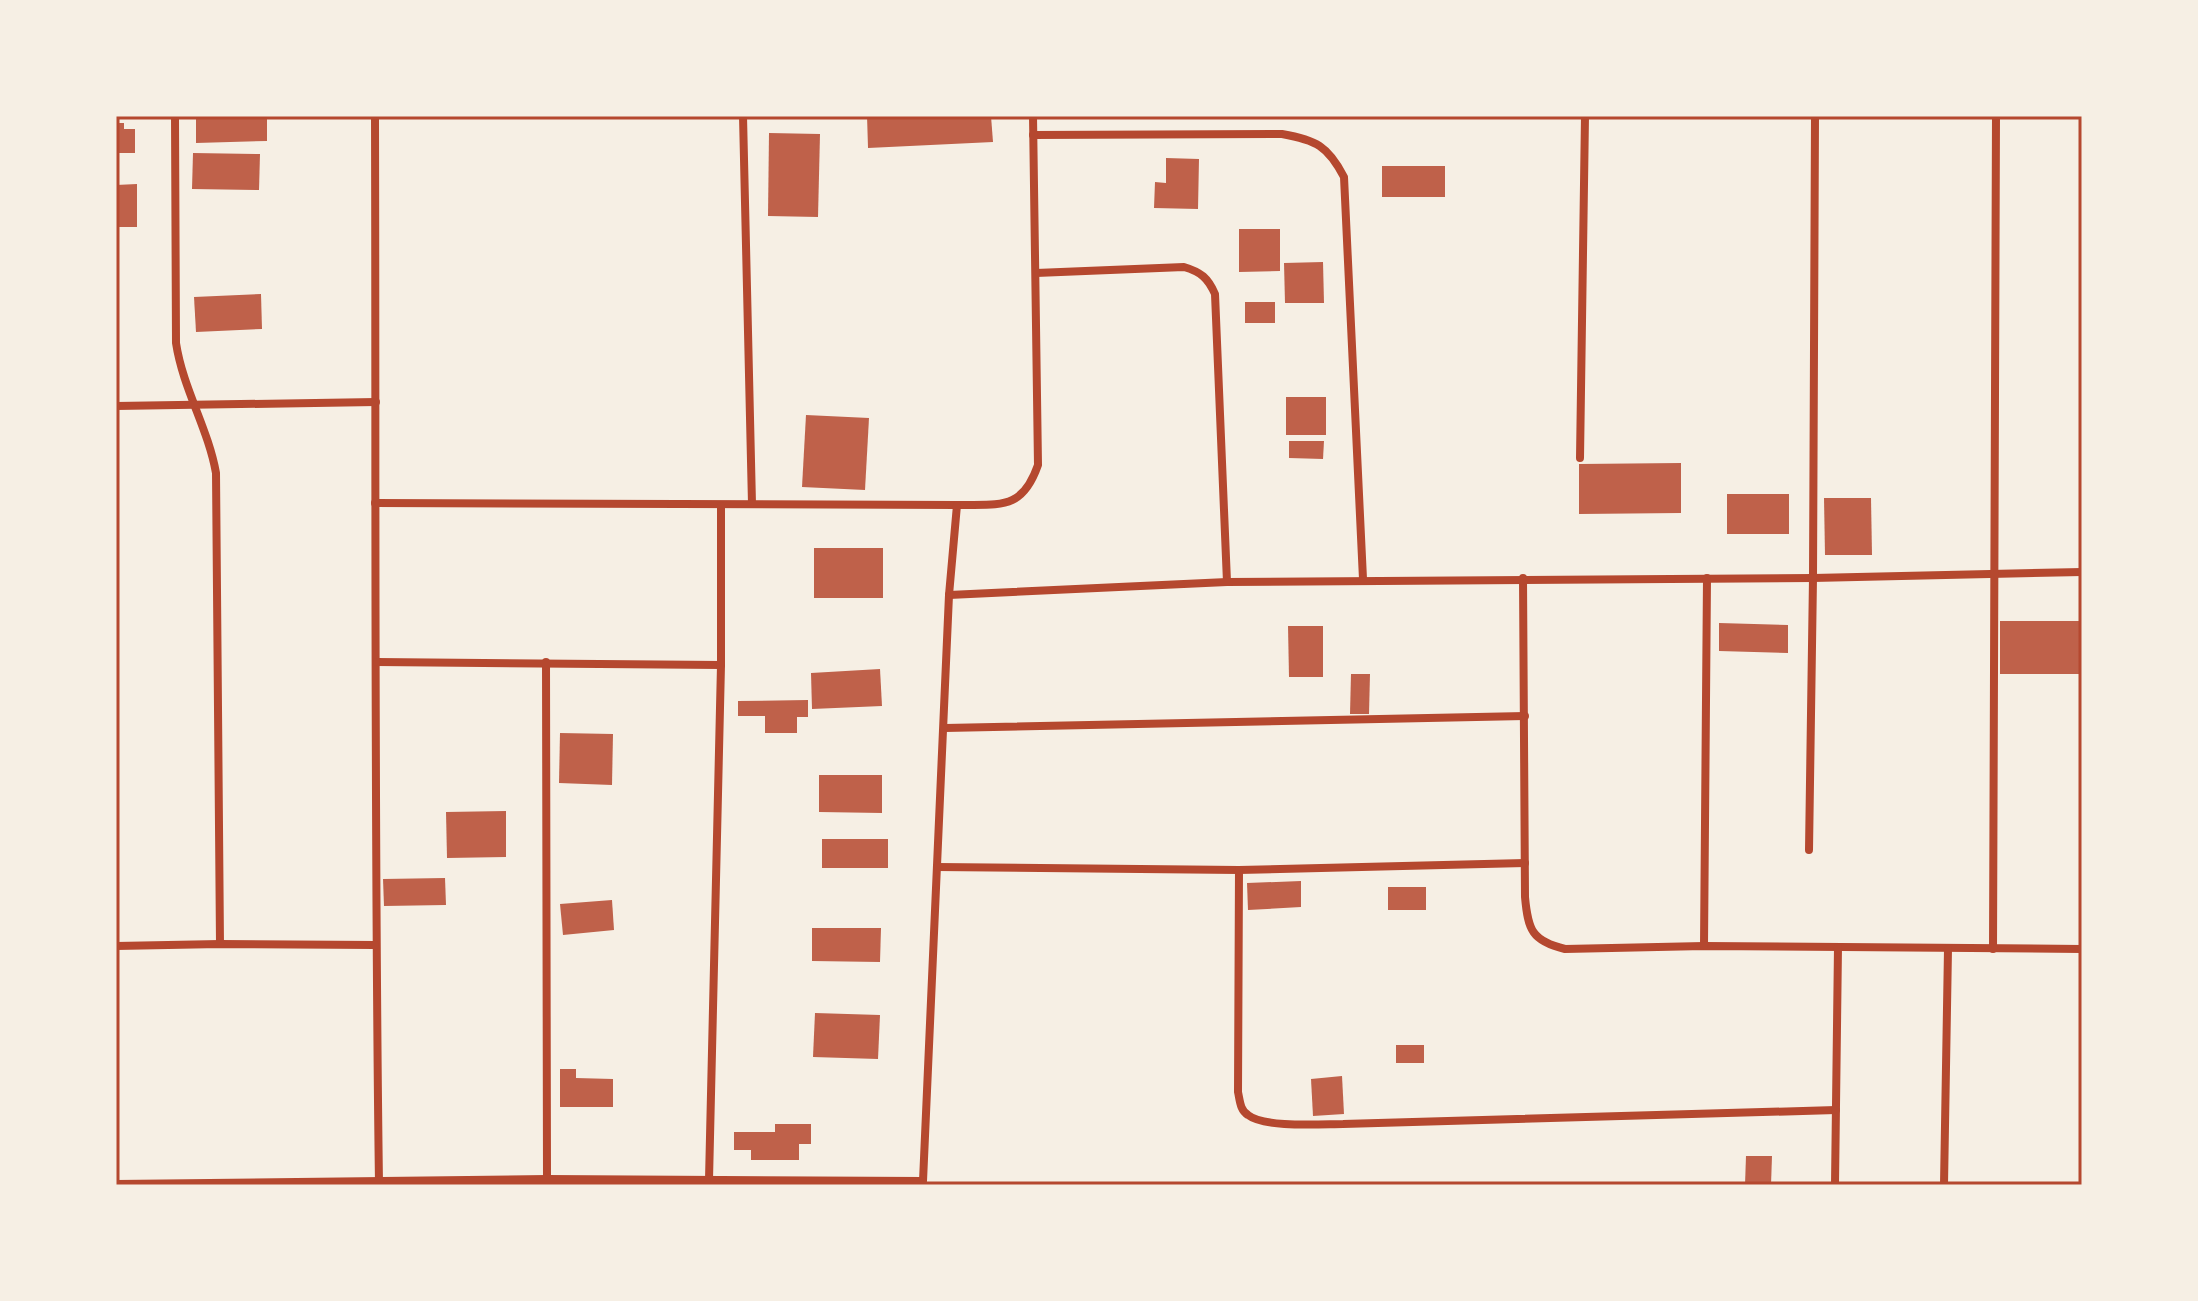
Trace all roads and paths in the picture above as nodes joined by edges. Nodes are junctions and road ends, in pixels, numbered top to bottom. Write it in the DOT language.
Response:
graph roads {
  1 [pos="175,116"];
  2 [pos="375,116"];
  3 [pos="743,116"];
  4 [pos="1033,116"];
  5 [pos="1585,116"];
  6 [pos="1815,116"];
  7 [pos="1996,116"];
  8 [pos="1033,135"];
  9 [pos="1036,273"];
  10 [pos="376,402"];
  11 [pos="116,406"];
  12 [pos="193,406"];
  13 [pos="1580,458"];
  14 [pos="375,503"];
  15 [pos="752,504"];
  16 [pos="957,505"];
  17 [pos="721,506"];
  18 [pos="2082,572"];
  19 [pos="1995,575"];
  20 [pos="1523,578"];
  21 [pos="1707,578"];
  22 [pos="1813,578"];
  23 [pos="1363,579"];
  24 [pos="1227,582"];
  25 [pos="949,595"];
  26 [pos="377,662"];
  27 [pos="546,662"];
  28 [pos="721,665"];
  29 [pos="1525,716"];
  30 [pos="945,728"];
  31 [pos="1809,850"];
  32 [pos="1525,863"];
  33 [pos="937,867"];
  34 [pos="1239,870"];
  35 [pos="220,944"];
  36 [pos="375,945"];
  37 [pos="116,946"];
  38 [pos="1704,946"];
  39 [pos="1838,947"];
  40 [pos="1948,949"];
  41 [pos="1993,949"];
  42 [pos="2082,949"];
  43 [pos="1836,1110"];
  44 [pos="547,1179"];
  45 [pos="709,1180"];
  46 [pos="379,1183"];
  47 [pos="902,1183"];
  48 [pos="116,1184"];
  49 [pos="1835,1185"];
  50 [pos="1944,1185"];
  1 -- 12 [label="street"];
  2 -- 10 [label="street"];
  3 -- 15 [label="street"];
  4 -- 8 [label="street"];
  5 -- 13 [label="street"];
  6 -- 22 [label="street"];
  7 -- 19 [label="street"];
  8 -- 9 [label="street"];
  8 -- 23 [label="street"];
  9 -- 16 [label="street"];
  9 -- 24 [label="street"];
  10 -- 12 [label="street"];
  10 -- 14 [label="street"];
  11 -- 12 [label="street"];
  12 -- 35 [label="street"];
  14 -- 17 [label="street"];
  14 -- 26 [label="street"];
  15 -- 16 [label="street"];
  15 -- 17 [label="street"];
  16 -- 25 [label="street"];
  17 -- 28 [label="street"];
  18 -- 19 [label="street"];
  19 -- 22 [label="street"];
  19 -- 41 [label="street"];
  20 -- 21 [label="street"];
  20 -- 23 [label="street"];
  20 -- 29 [label="street"];
  21 -- 22 [label="street"];
  21 -- 38 [label="street"];
  22 -- 31 [label="street"];
  23 -- 24 [label="street"];
  24 -- 25 [label="street"];
  25 -- 30 [label="street"];
  26 -- 27 [label="street"];
  26 -- 36 [label="street"];
  27 -- 28 [label="street"];
  27 -- 44 [label="street"];
  28 -- 45 [label="street"];
  29 -- 30 [label="street"];
  29 -- 32 [label="street"];
  30 -- 33 [label="street"];
  32 -- 34 [label="street"];
  32 -- 38 [label="street"];
  33 -- 34 [label="street"];
  33 -- 47 [label="street"];
  34 -- 43 [label="street"];
  35 -- 36 [label="street"];
  35 -- 37 [label="street"];
  36 -- 46 [label="street"];
  38 -- 39 [label="street"];
  39 -- 40 [label="street"];
  39 -- 43 [label="street"];
  40 -- 41 [label="street"];
  40 -- 50 [label="street"];
  41 -- 42 [label="street"];
  43 -- 49 [label="street"];
  44 -- 45 [label="street"];
  44 -- 46 [label="street"];
  45 -- 47 [label="street"];
  46 -- 48 [label="street"];
}
